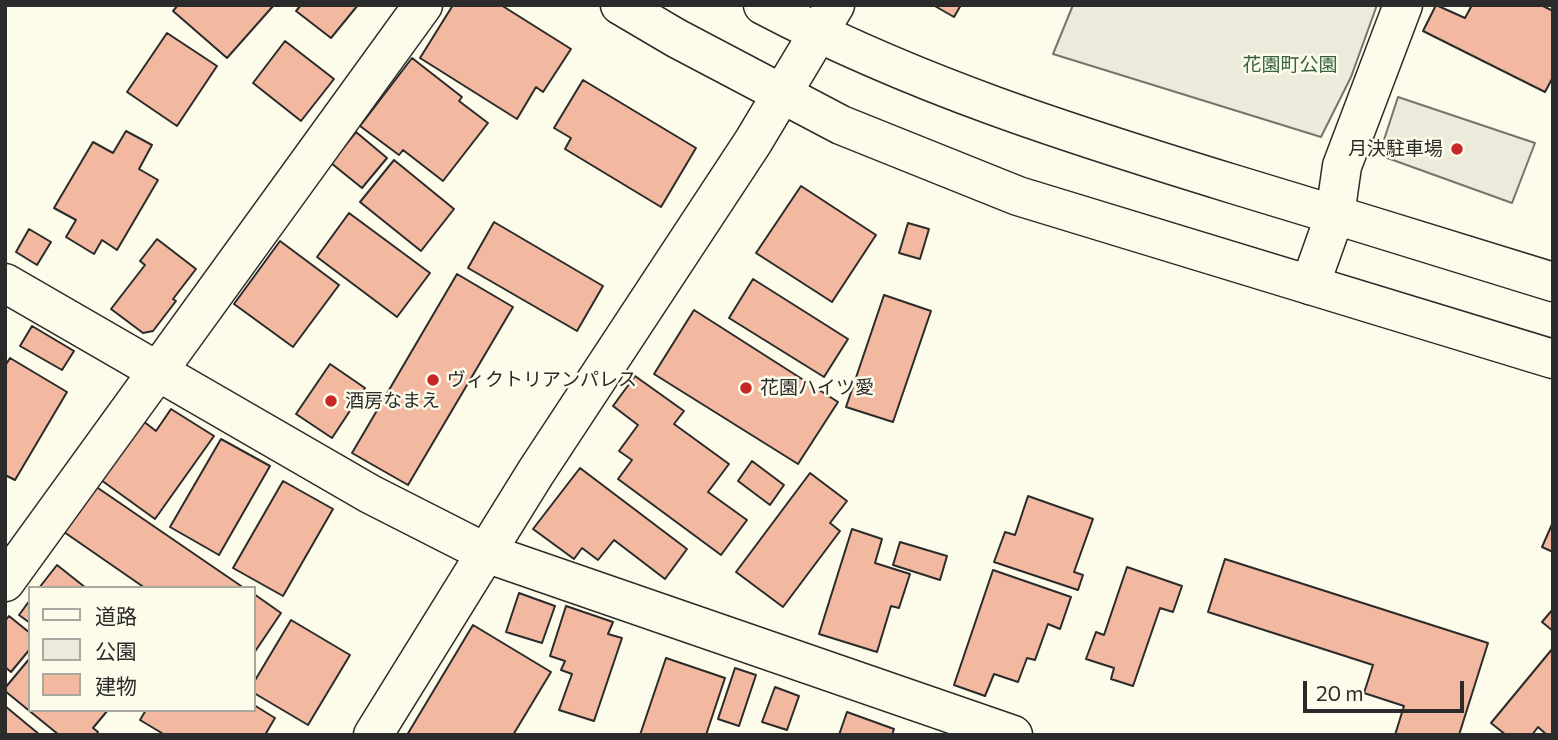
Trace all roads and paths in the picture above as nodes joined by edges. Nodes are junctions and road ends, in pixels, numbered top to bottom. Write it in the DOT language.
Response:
graph roads {
  1 [pos="423,5"];
  2 [pos="620,5"];
  3 [pos="763,5"];
  4 [pos="1403,5"];
  5 [pos="826,20"];
  6 [pos="783,95"];
  7 [pos="1335,215"];
  8 [pos="1553,282"];
  9 [pos="5,283"];
  10 [pos="1310,285"];
  11 [pos="1553,359"];
  12 [pos="157,371"];
  13 [pos="486,553"];
  14 [pos="5,582"];
  15 [pos="373,735"];
  16 [pos="1013,735"];
  1 -- 12 [label="street"];
  2 -- 6 [label="street"];
  3 -- 5 [label="street"];
  4 -- 7 [label="street"];
  5 -- 6 [label="street"];
  5 -- 7 [label="street"];
  6 -- 10 [label="street"];
  6 -- 13 [label="street"];
  7 -- 8 [label="street"];
  7 -- 10 [label="street"];
  9 -- 12 [label="street"];
  10 -- 11 [label="street"];
  12 -- 13 [label="street"];
  12 -- 14 [label="street"];
  13 -- 15 [label="street"];
  13 -- 16 [label="street"];
}
